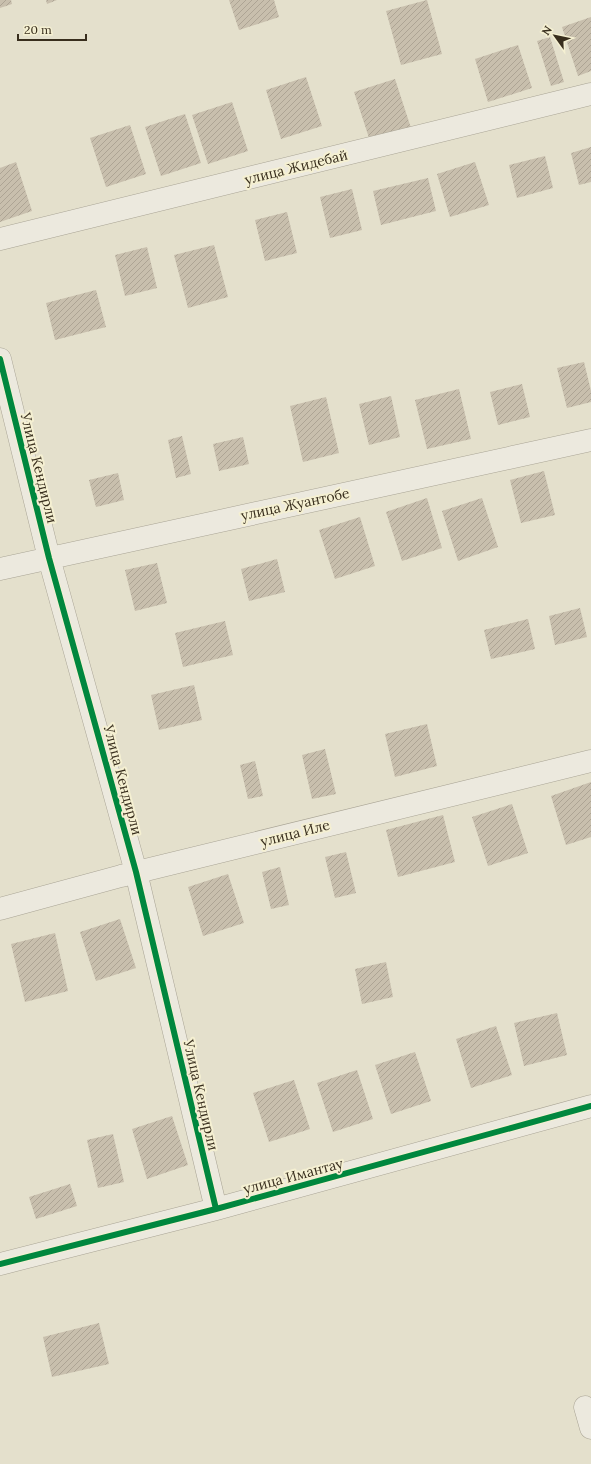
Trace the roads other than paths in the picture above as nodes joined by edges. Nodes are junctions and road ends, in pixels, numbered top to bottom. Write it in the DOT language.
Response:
graph roads {
  1 [pos="591,94"];
  2 [pos="0,239"];
  3 [pos="0,359"];
  4 [pos="591,440"];
  5 [pos="49,558"];
  6 [pos="0,569"];
  7 [pos="591,761"];
  8 [pos="136,872"];
  9 [pos="0,909"];
  10 [pos="590,1107"];
  11 [pos="216,1209"];
  12 [pos="0,1264"];
  13 [pos="585,1407"];
  14 [pos="591,1428"];
  1 -- 2 [label="street, улица Жидебай"];
  3 -- 5 [label="street, Улица Кендирли"];
  4 -- 5 [label="street, улица Жуантобе"];
  5 -- 6 [label="street, улица Жуантобе"];
  5 -- 8 [label="street, Улица Кендирли"];
  7 -- 8 [label="street, улица Иле"];
  8 -- 9 [label="street, улица Иле"];
  8 -- 11 [label="street, Улица Кендирли"];
  10 -- 11 [label="street, улица Имантау"];
  11 -- 12 [label="street, улица Имантау"];
  13 -- 14 [label="street"];
}
